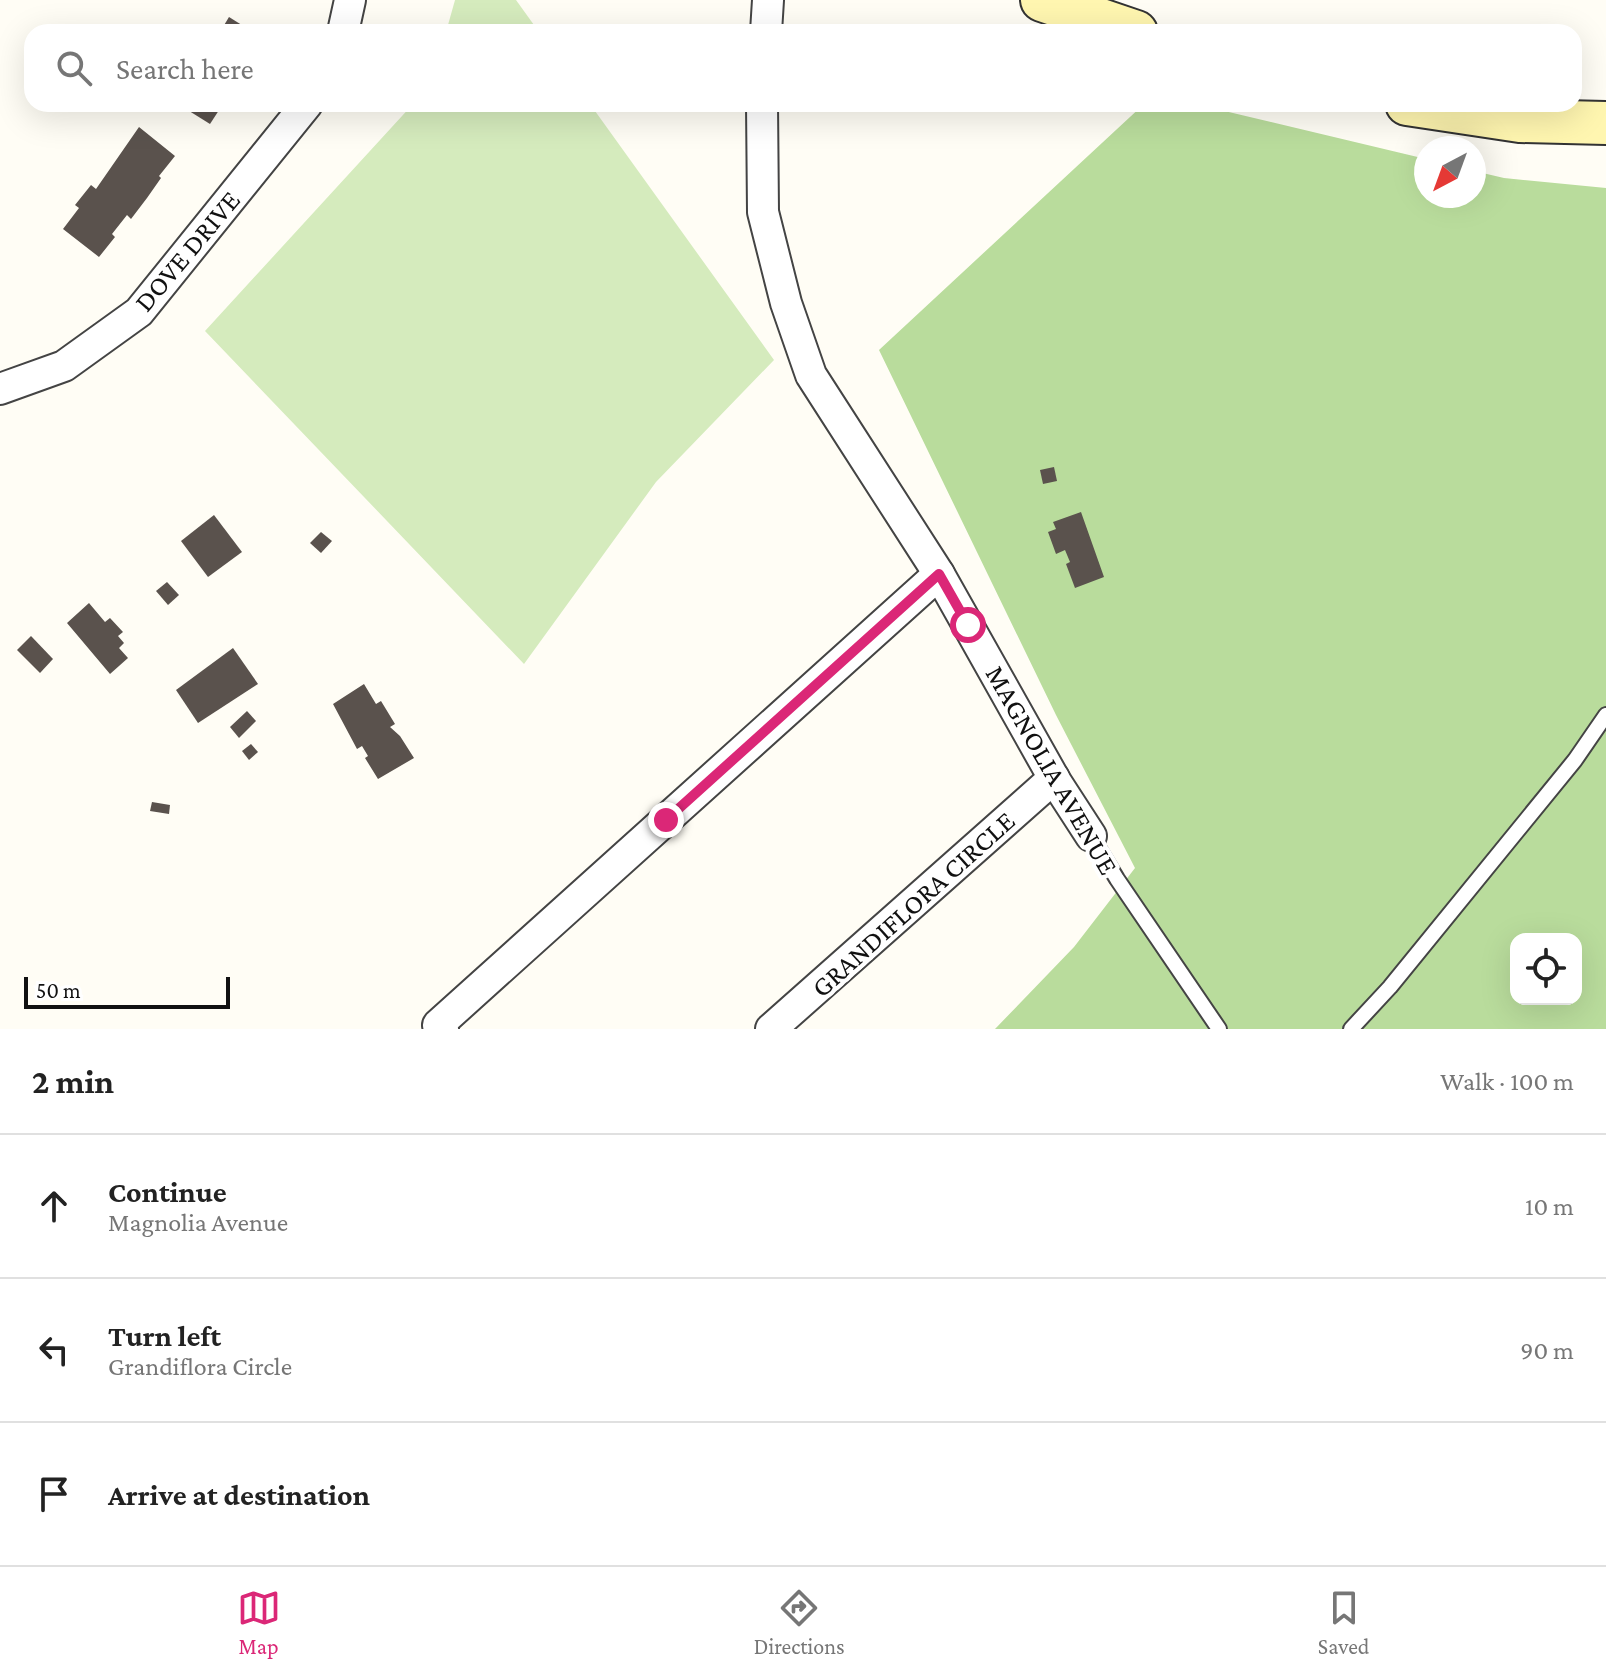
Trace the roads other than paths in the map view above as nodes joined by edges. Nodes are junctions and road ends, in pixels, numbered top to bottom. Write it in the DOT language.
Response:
graph roads {
  1 [pos="350,0"];
  2 [pos="768,0"];
  3 [pos="1042,0"];
  4 [pos="345,24"];
  5 [pos="766,24"];
  6 [pos="1112,24"];
  7 [pos="301,112"];
  8 [pos="762,112"];
  9 [pos="1460,112"];
  10 [pos="1606,123"];
  11 [pos="0,389"];
  12 [pos="939,574"];
  13 [pos="1606,715"];
  14 [pos="1054,778"];
  15 [pos="1091,836"];
  16 [pos="443,1029"];
  17 [pos="771,1029"];
  18 [pos="1219,1029"];
  19 [pos="1351,1029"];
  1 -- 4 [label="street"];
  2 -- 5 [label="street"];
  3 -- 6 [label="main road"];
  7 -- 11 [label="street, DOVE DRIVE"];
  8 -- 12 [label="street, MAGNOLIA AVENUE"];
  9 -- 10 [label="main road"];
  12 -- 14 [label="street, MAGNOLIA AVENUE"];
  12 -- 16 [label="street"];
  13 -- 19 [label="lane"];
  14 -- 15 [label="street, MAGNOLIA AVENUE"];
  14 -- 17 [label="street, GRANDIFLORA CIRCLE"];
  15 -- 18 [label="lane, MAGNOLIA AVENUE"];
}
